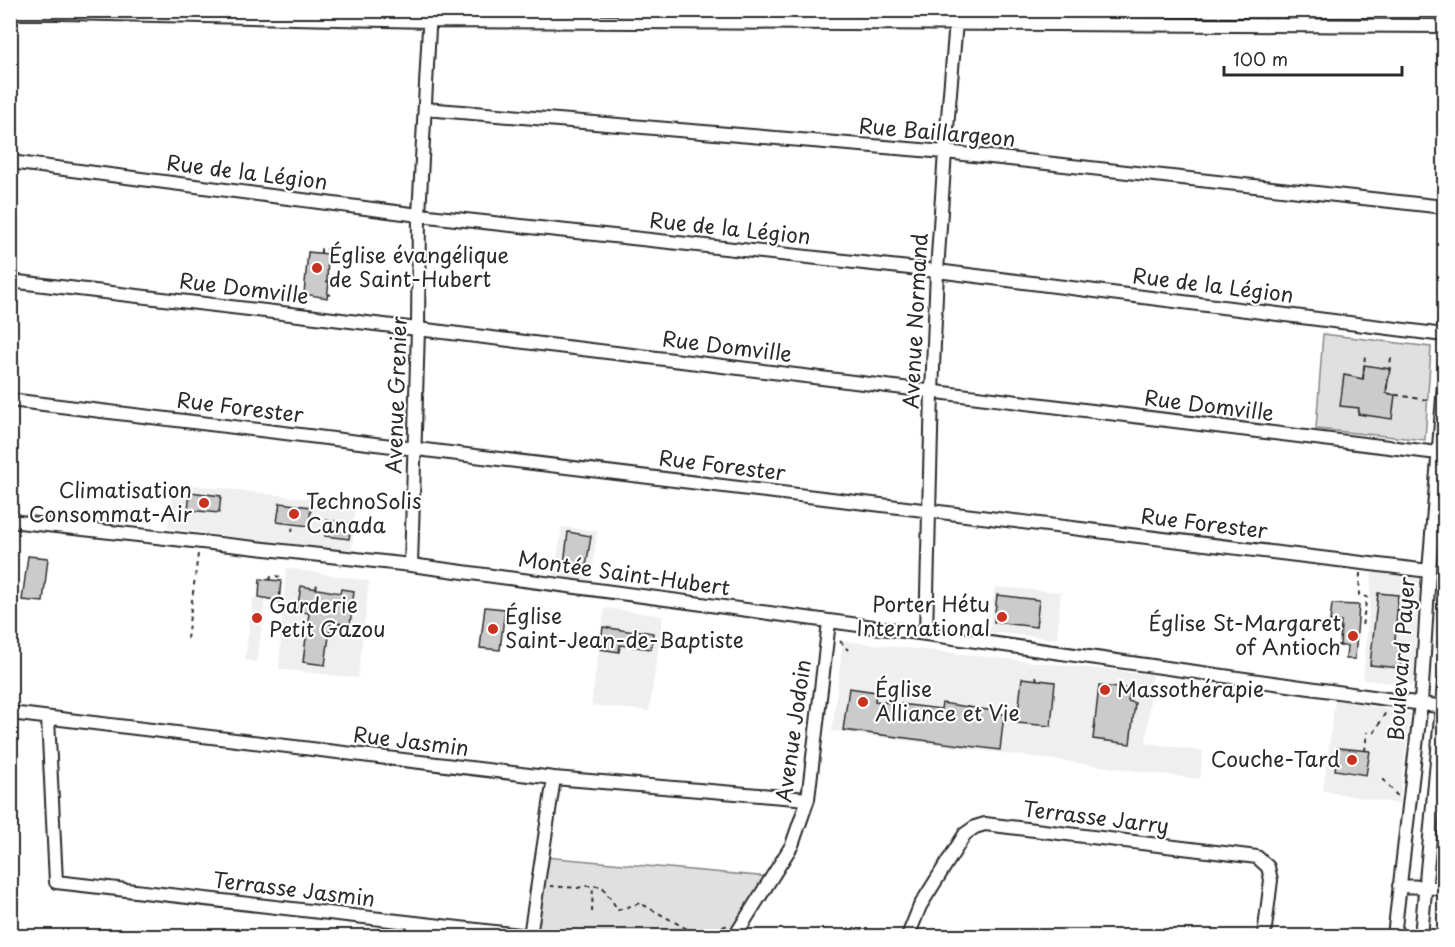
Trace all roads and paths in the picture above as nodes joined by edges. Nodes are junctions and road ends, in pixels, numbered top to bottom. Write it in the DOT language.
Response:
graph roads {
  1 [pos="10,12"];
  2 [pos="430,16"];
  3 [pos="957,17"];
  4 [pos="1444,26"];
  5 [pos="425,109"];
  6 [pos="945,152"];
  7 [pos="10,162"];
  8 [pos="1444,207"];
  9 [pos="420,215"];
  10 [pos="335,250"];
  11 [pos="321,253"];
  12 [pos="937,271"];
  13 [pos="10,281"];
  14 [pos="418,329"];
  15 [pos="1444,335"];
  16 [pos="1365,355"];
  17 [pos="1391,358"];
  18 [pos="1363,379"];
  19 [pos="1444,385"];
  20 [pos="932,392"];
  21 [pos="10,400"];
  22 [pos="1443,403"];
  23 [pos="415,448"];
  24 [pos="1438,453"];
  25 [pos="930,511"];
  26 [pos="10,521"];
  27 [pos="293,524"];
  28 [pos="292,532"];
  29 [pos="199,542"];
  30 [pos="1360,563"];
  31 [pos="411,565"];
  32 [pos="1429,571"];
  33 [pos="285,577"];
  34 [pos="269,580"];
  35 [pos="317,584"];
  36 [pos="316,589"];
  37 [pos="1359,595"];
  38 [pos="1359,600"];
  39 [pos="1408,609"];
  40 [pos="1397,610"];
  41 [pos="829,622"];
  42 [pos="1362,626"];
  43 [pos="926,634"];
  44 [pos="187,639"];
  45 [pos="1328,644"];
  46 [pos="1347,646"];
  47 [pos="1444,684"];
  48 [pos="1393,700"];
  49 [pos="1420,704"];
  50 [pos="1444,707"];
  51 [pos="10,713"];
  52 [pos="48,718"];
  53 [pos="1367,732"];
  54 [pos="1374,733"];
  55 [pos="1365,751"];
  56 [pos="554,778"];
  57 [pos="1383,779"];
  58 [pos="808,799"];
  59 [pos="1408,809"];
  60 [pos="538,885"];
  61 [pos="593,885"];
  62 [pos="1399,886"];
  63 [pos="1426,887"];
  64 [pos="1444,889"];
  65 [pos="592,912"];
  66 [pos="746,918"];
  67 [pos="698,936"];
  68 [pos="735,936"];
  69 [pos="908,936"];
  70 [pos="1264,936"];
  71 [pos="1394,936"];
  72 [pos="1421,936"];
  1 -- 2 [label="street"];
  2 -- 3 [label="street"];
  2 -- 5 [label="street, Avenue Grenier"];
  3 -- 4 [label="street"];
  3 -- 6 [label="street, Avenue Normand"];
  5 -- 6 [label="street, Rue Baillargeon"];
  5 -- 9 [label="street, Avenue Grenier"];
  6 -- 8 [label="street, Rue Baillargeon"];
  6 -- 12 [label="street, Avenue Normand"];
  7 -- 9 [label="street, Rue de la Légion"];
  9 -- 12 [label="street, Rue de la Légion"];
  9 -- 14 [label="street, Avenue Grenier"];
  10 -- 11 [label="path"];
  12 -- 15 [label="street, Rue de la Légion"];
  12 -- 20 [label="street, Avenue Normand"];
  13 -- 14 [label="street, Rue Domville"];
  14 -- 20 [label="street, Rue Domville"];
  14 -- 23 [label="street, Avenue Grenier"];
  16 -- 18 [label="path"];
  17 -- 22 [label="path"];
  19 -- 22 [label="street, Boulevard Payer"];
  20 -- 24 [label="street, Rue Domville"];
  20 -- 25 [label="street, Avenue Normand"];
  21 -- 23 [label="street, Rue Forester"];
  22 -- 24 [label="street, Boulevard Payer"];
  23 -- 25 [label="street, Rue Forester"];
  23 -- 31 [label="street, Avenue Grenier"];
  24 -- 32 [label="street, Boulevard Payer"];
  25 -- 30 [label="street, Rue Forester"];
  25 -- 43 [label="street, Avenue Normand"];
  26 -- 29 [label="street, Montée Saint-Hubert"];
  27 -- 28 [label="path"];
  29 -- 31 [label="street, Montée Saint-Hubert"];
  29 -- 44 [label="path"];
  30 -- 32 [label="street, Rue Forester"];
  30 -- 37 [label="path"];
  31 -- 41 [label="street, Montée Saint-Hubert"];
  32 -- 49 [label="street, Boulevard Payer"];
  33 -- 34 [label="path"];
  35 -- 36 [label="path"];
  37 -- 38 [label="path"];
  37 -- 42 [label="path"];
  39 -- 40 [label="path"];
  41 -- 43 [label="street, Montée Saint-Hubert"];
  41 -- 58 [label="street, Avenue Jodoin"];
  43 -- 48 [label="street, Montée Saint-Hubert"];
  45 -- 46 [label="path"];
  47 -- 50 [label="street, Boulevard Payer"];
  48 -- 49 [label="street, Montée Saint-Hubert"];
  48 -- 54 [label="path"];
  49 -- 50 [label="street, Montée Saint-Hubert"];
  49 -- 59 [label="street, Boulevard Payer"];
  50 -- 63 [label="street, Boulevard Payer"];
  51 -- 52 [label="street, Rue Jasmin"];
  52 -- 56 [label="street, Rue Jasmin"];
  52 -- 60 [label="street, Terrasse Jasmin"];
  53 -- 55 [label="path"];
  56 -- 58 [label="street, Rue Jasmin"];
  56 -- 60 [label="street, Terrasse Jasmin"];
  57 -- 59 [label="path"];
  58 -- 66 [label="street, Avenue Jodoin"];
  59 -- 62 [label="street, Boulevard Payer"];
  60 -- 61 [label="path"];
  61 -- 65 [label="path"];
  61 -- 67 [label="path"];
  62 -- 63 [label="street"];
  62 -- 71 [label="street, Boulevard Payer"];
  63 -- 64 [label="street"];
  63 -- 72 [label="street, Boulevard Payer"];
  66 -- 67 [label="path"];
  66 -- 68 [label="street, Avenue Jodoin"];
  69 -- 70 [label="street, Terrasse Jarry"];
}
